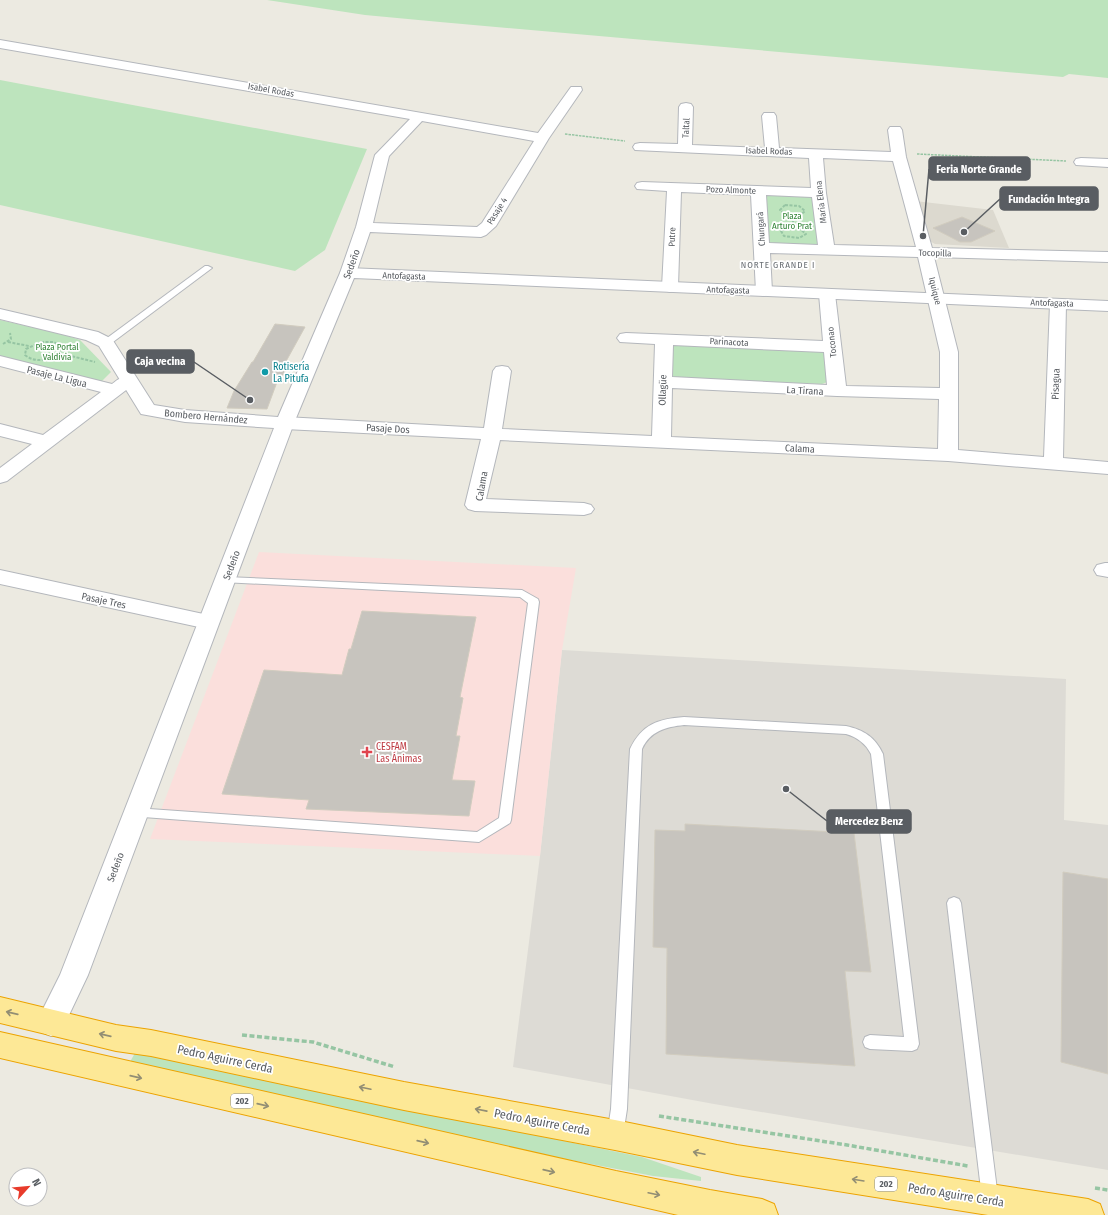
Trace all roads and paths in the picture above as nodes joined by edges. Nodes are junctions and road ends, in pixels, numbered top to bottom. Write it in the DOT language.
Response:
graph roads {
  1 [pos="0,44"];
  2 [pos="576,90"];
  3 [pos="686,107"];
  4 [pos="420,116"];
  5 [pos="769,116"];
  6 [pos="895,130"];
  7 [pos="544,135"];
  8 [pos="640,147"];
  9 [pos="684,148"];
  10 [pos="772,152"];
  11 [pos="816,153"];
  12 [pos="898,155"];
  13 [pos="1081,162"];
  14 [pos="1108,163"];
  15 [pos="642,186"];
  16 [pos="674,188"];
  17 [pos="758,191"];
  18 [pos="819,193"];
  19 [pos="793,216"];
  20 [pos="364,227"];
  21 [pos="793,227"];
  22 [pos="762,248"];
  23 [pos="827,250"];
  24 [pos="925,252"];
  25 [pos="1108,257"];
  26 [pos="208,268"];
  27 [pos="348,273"];
  28 [pos="670,287"];
  29 [pos="764,291"];
  30 [pos="827,294"];
  31 [pos="936,298"];
  32 [pos="1058,304"];
  33 [pos="1108,306"];
  34 [pos="0,314"];
  35 [pos="6,331"];
  36 [pos="626,338"];
  37 [pos="664,339"];
  38 [pos="8,342"];
  39 [pos="106,343"];
  40 [pos="0,346"];
  41 [pos="30,346"];
  42 [pos="832,347"];
  43 [pos="59,353"];
  44 [pos="0,361"];
  45 [pos="102,364"];
  46 [pos="502,371"];
  47 [pos="662,382"];
  48 [pos="122,385"];
  49 [pos="837,391"];
  50 [pos="948,394"];
  51 [pos="285,423"];
  52 [pos="0,430"];
  53 [pos="492,434"];
  54 [pos="661,441"];
  55 [pos="47,442"];
  56 [pos="948,455"];
  57 [pos="1053,464"];
  58 [pos="1108,468"];
  59 [pos="0,478"];
  60 [pos="584,509"];
  61 [pos="0,577"];
  62 [pos="226,580"];
  63 [pos="208,622"];
  64 [pos="135,813"];
  65 [pos="954,903"];
  66 [pos="0,1010"];
  67 [pos="51,1023"];
  68 [pos="234,1035"];
  69 [pos="870,1042"];
  70 [pos="0,1044"];
  71 [pos="75,1063"];
  72 [pos="397,1067"];
  73 [pos="658,1115"];
  74 [pos="615,1135"];
  75 [pos="986,1170"];
  76 [pos="1108,1190"];
  77 [pos="991,1201"];
  78 [pos="1090,1201"];
  79 [pos="710,1211"];
  80 [pos="1039,1211"];
  81 [pos="762,1215"];
  1 -- 4 [label="street, Isabel Rodas"];
  2 -- 7 [label="street, Pasaje 4"];
  3 -- 9 [label="street, Taltal"];
  4 -- 7 [label="street, Isabel Rodas"];
  4 -- 20 [label="street, Sedeño"];
  5 -- 10 [label="street"];
  6 -- 12 [label="street, Iquique"];
  7 -- 8 [label="path"];
  7 -- 20 [label="street, Pasaje 4"];
  8 -- 9 [label="street, Isabel Rodas"];
  9 -- 10 [label="street, Isabel Rodas"];
  10 -- 11 [label="street, Isabel Rodas"];
  11 -- 12 [label="street, Isabel Rodas"];
  11 -- 18 [label="street, María Elena"];
  12 -- 13 [label="path"];
  12 -- 24 [label="street, Iquique"];
  13 -- 14 [label="street"];
  15 -- 16 [label="street, Pozo Almonte"];
  16 -- 17 [label="street, Pozo Almonte"];
  16 -- 28 [label="street, Putre"];
  17 -- 18 [label="street, Pozo Almonte"];
  17 -- 22 [label="street, Chungará"];
  18 -- 23 [label="street, María Elena"];
  19 -- 19 [label="path"];
  19 -- 21 [label="path"];
  20 -- 27 [label="street, Sedeño"];
  22 -- 23 [label="street, Tocopilla"];
  22 -- 29 [label="street, Chungará"];
  23 -- 24 [label="street, Tocopilla"];
  24 -- 25 [label="street, Tocopilla"];
  24 -- 31 [label="street, Iquique"];
  26 -- 39 [label="lane"];
  27 -- 28 [label="street, Antofagasta"];
  27 -- 51 [label="street, Sedeño"];
  28 -- 29 [label="street, Antofagasta"];
  29 -- 30 [label="street, Antofagasta"];
  30 -- 31 [label="street, Antofagasta"];
  30 -- 42 [label="street, Toconao"];
  31 -- 32 [label="street, Antofagasta"];
  31 -- 50 [label="street, Iquique"];
  32 -- 33 [label="street, Antofagasta"];
  32 -- 57 [label="street, Pisagua"];
  34 -- 39 [label="street"];
  35 -- 38 [label="path"];
  36 -- 37 [label="street, Parinacota"];
  37 -- 42 [label="street, Parinacota"];
  37 -- 47 [label="street, Ollagüe"];
  38 -- 40 [label="path"];
  38 -- 41 [label="path"];
  39 -- 48 [label="street, Bombero Hernández"];
  41 -- 43 [label="path"];
  41 -- 43 [label="path"];
  42 -- 49 [label="street, Toconao"];
  43 -- 45 [label="path"];
  44 -- 48 [label="street, Pasaje La Ligua"];
  46 -- 53 [label="street, Calama"];
  47 -- 49 [label="street, La Tirana"];
  47 -- 54 [label="street, Ollagüe"];
  48 -- 51 [label="street, Bombero Hernández"];
  48 -- 55 [label="street"];
  49 -- 50 [label="street, La Tirana"];
  50 -- 56 [label="street, Iquique"];
  51 -- 53 [label="street, Pasaje Dos"];
  51 -- 62 [label="street, Sedeño"];
  52 -- 55 [label="street"];
  53 -- 54 [label="street, Calama"];
  53 -- 60 [label="street, Calama"];
  54 -- 56 [label="street, Calama"];
  55 -- 59 [label="street"];
  56 -- 57 [label="street, Calama"];
  57 -- 58 [label="street, Calama"];
  61 -- 63 [label="street, Pasaje Tres"];
  62 -- 63 [label="street, Sedeño"];
  62 -- 64 [label="lane"];
  63 -- 64 [label="street, Sedeño"];
  64 -- 67 [label="street, Sedeño"];
  65 -- 75 [label="lane"];
  67 -- 66 [label="highway, Pedro Aguirre Cerda / 202, one-way"];
  67 -- 70 [label="highway"];
  67 -- 71 [label="highway"];
  74 -- 67 [label="highway, Pedro Aguirre Cerda / 202, one-way"];
  68 -- 72 [label="path"];
  69 -- 74 [label="lane"];
  70 -- 71 [label="highway, 202"];
  71 -- 79 [label="highway, 202, one-way"];
  73 -- 75 [label="path"];
  77 -- 74 [label="highway, Pedro Aguirre Cerda / 202, one-way"];
  75 -- 77 [label="lane"];
  76 -- 78 [label="path"];
  77 -- 80 [label="highway, Pedro Aguirre Cerda / 202"];
  78 -- 80 [label="highway, Pedro Aguirre Cerda / 202"];
  79 -- 81 [label="highway, 202"];
}
